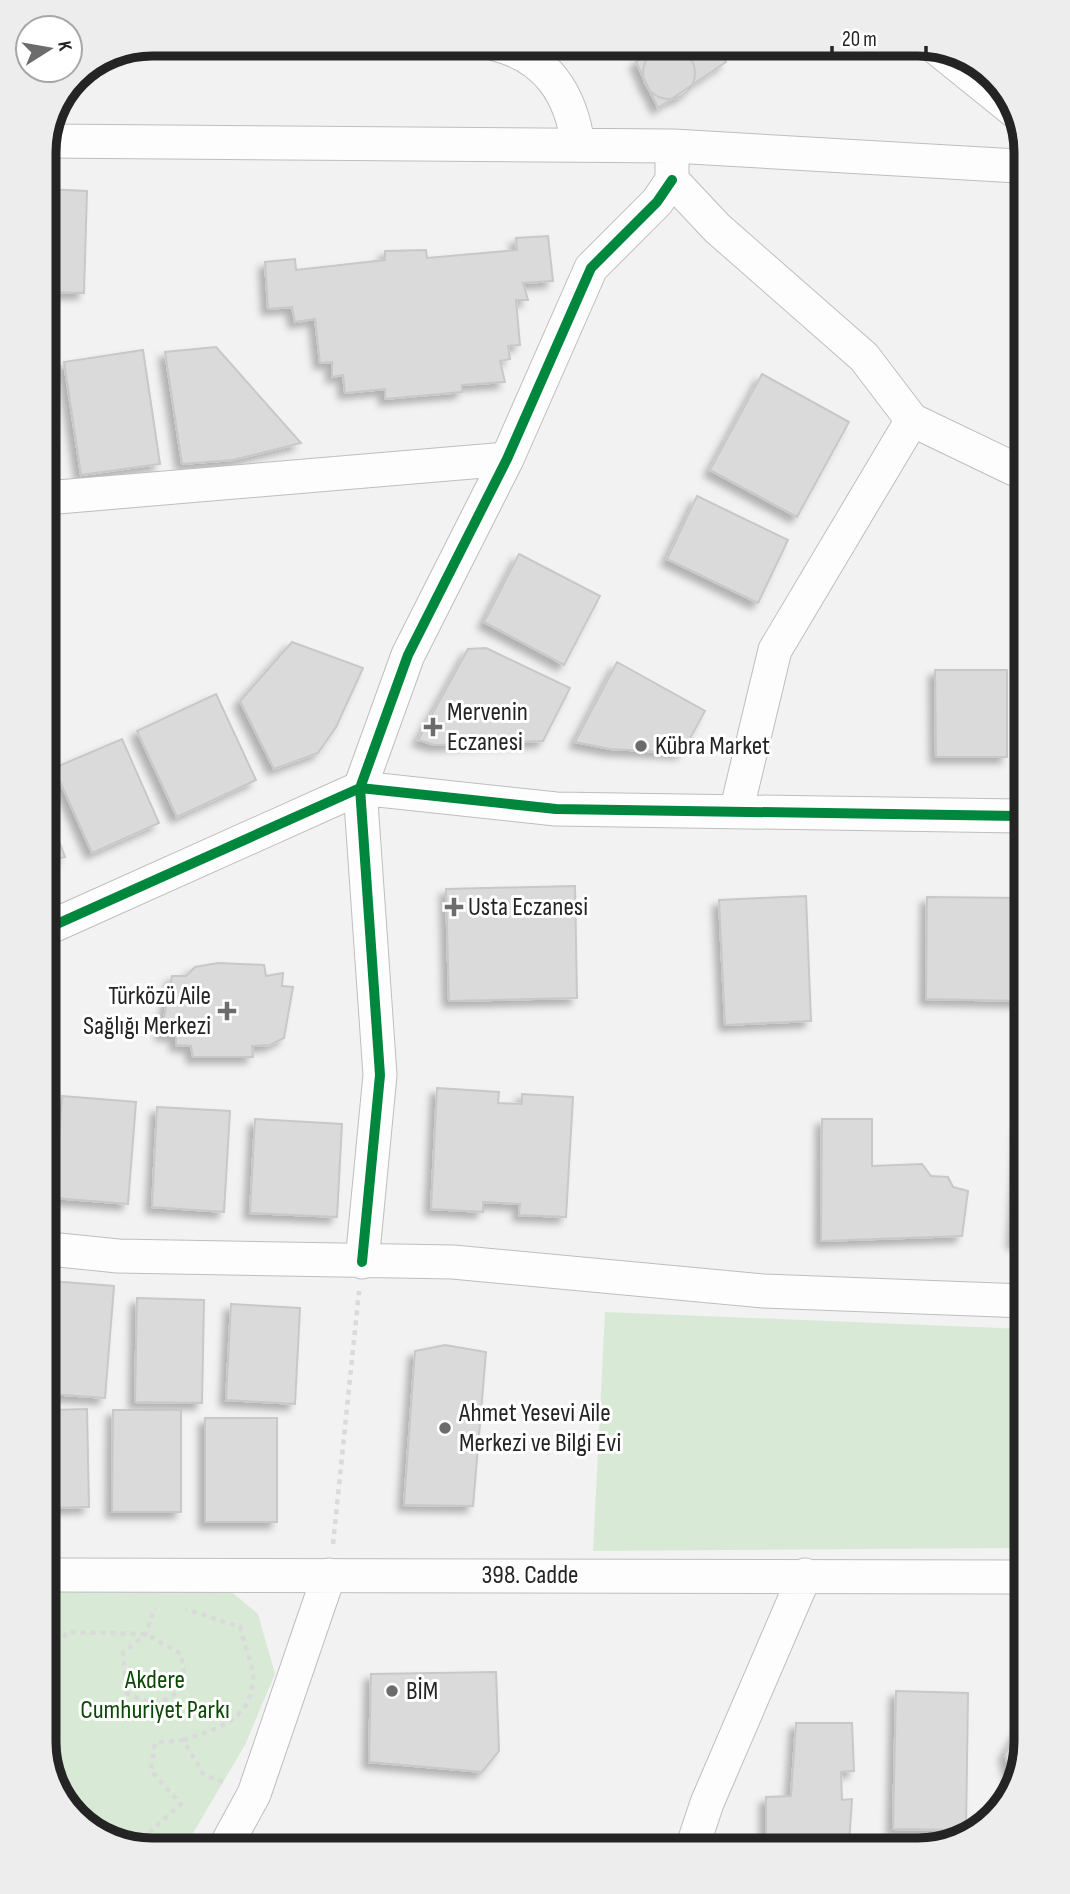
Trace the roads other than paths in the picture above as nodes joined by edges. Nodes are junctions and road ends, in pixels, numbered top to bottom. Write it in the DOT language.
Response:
graph roads {
  1 [pos="526,56"];
  2 [pos="956,64"];
  3 [pos="995,96"];
  4 [pos="57,141"];
  5 [pos="578,145"];
  6 [pos="673,146"];
  7 [pos="1014,166"];
  8 [pos="672,180"];
  9 [pos="912,420"];
  10 [pos="507,459"];
  11 [pos="1014,469"];
  12 [pos="56,497"];
  13 [pos="360,788"];
  14 [pos="736,812"];
  15 [pos="1014,816"];
  16 [pos="56,925"];
  17 [pos="56,1250"];
  18 [pos="362,1262"];
  19 [pos="1014,1301"];
  20 [pos="56,1575"];
  21 [pos="805,1575"];
  22 [pos="329,1576"];
  23 [pos="1014,1577"];
  24 [pos="230,1838"];
  25 [pos="695,1838"];
  1 -- 5 [label="street"];
  2 -- 3 [label="street"];
  4 -- 5 [label="street"];
  5 -- 6 [label="street"];
  6 -- 7 [label="street"];
  6 -- 8 [label="street"];
  8 -- 9 [label="street"];
  8 -- 10 [label="street"];
  9 -- 11 [label="street"];
  9 -- 14 [label="street"];
  10 -- 12 [label="street"];
  10 -- 13 [label="street"];
  13 -- 14 [label="street"];
  13 -- 16 [label="street"];
  13 -- 18 [label="street"];
  14 -- 15 [label="street"];
  17 -- 18 [label="street"];
  18 -- 19 [label="street"];
  20 -- 22 [label="street, 398. Cadde"];
  21 -- 22 [label="street, 398. Cadde"];
  21 -- 23 [label="street, 398. Cadde"];
  21 -- 25 [label="street"];
  22 -- 24 [label="street"];
}
